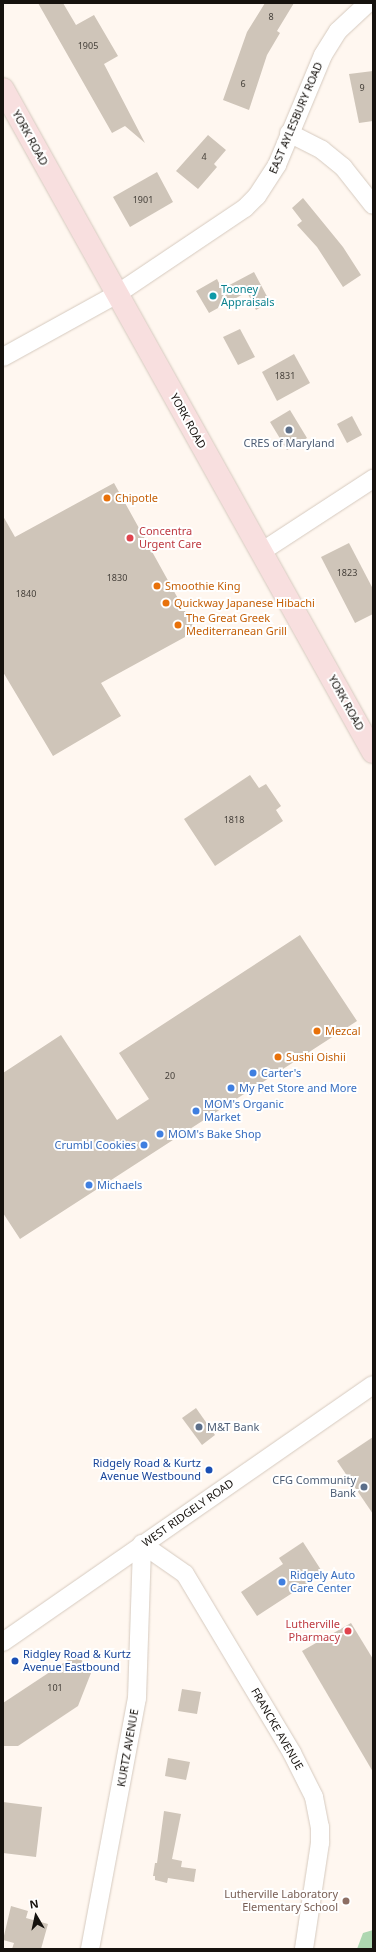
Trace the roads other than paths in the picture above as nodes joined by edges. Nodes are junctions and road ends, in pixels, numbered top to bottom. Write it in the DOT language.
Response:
graph roads {
  1 [pos="368,3"];
  2 [pos="3,89"];
  3 [pos="289,133"];
  4 [pos="373,205"];
  5 [pos="117,294"];
  6 [pos="3,357"];
  7 [pos="373,479"];
  8 [pos="261,552"];
  9 [pos="373,752"];
  10 [pos="373,1385"];
  11 [pos="142,1544"];
  12 [pos="3,1642"];
  13 [pos="90,1949"];
  14 [pos="304,1949"];
  1 -- 3 [label="street, EAST AYLESBURY ROAD"];
  2 -- 5 [label="main road, YORK ROAD"];
  3 -- 4 [label="street"];
  3 -- 5 [label="street, EAST AYLESBURY ROAD"];
  5 -- 6 [label="street, EAST AYLESBURY ROAD"];
  5 -- 8 [label="main road, YORK ROAD"];
  7 -- 8 [label="street"];
  8 -- 9 [label="main road, YORK ROAD"];
  10 -- 11 [label="street, WEST RIDGELY ROAD"];
  11 -- 12 [label="street, WEST RIDGELY ROAD"];
  11 -- 13 [label="street, KURTZ AVENUE"];
  11 -- 14 [label="street, FRANCKE AVENUE"];
}
